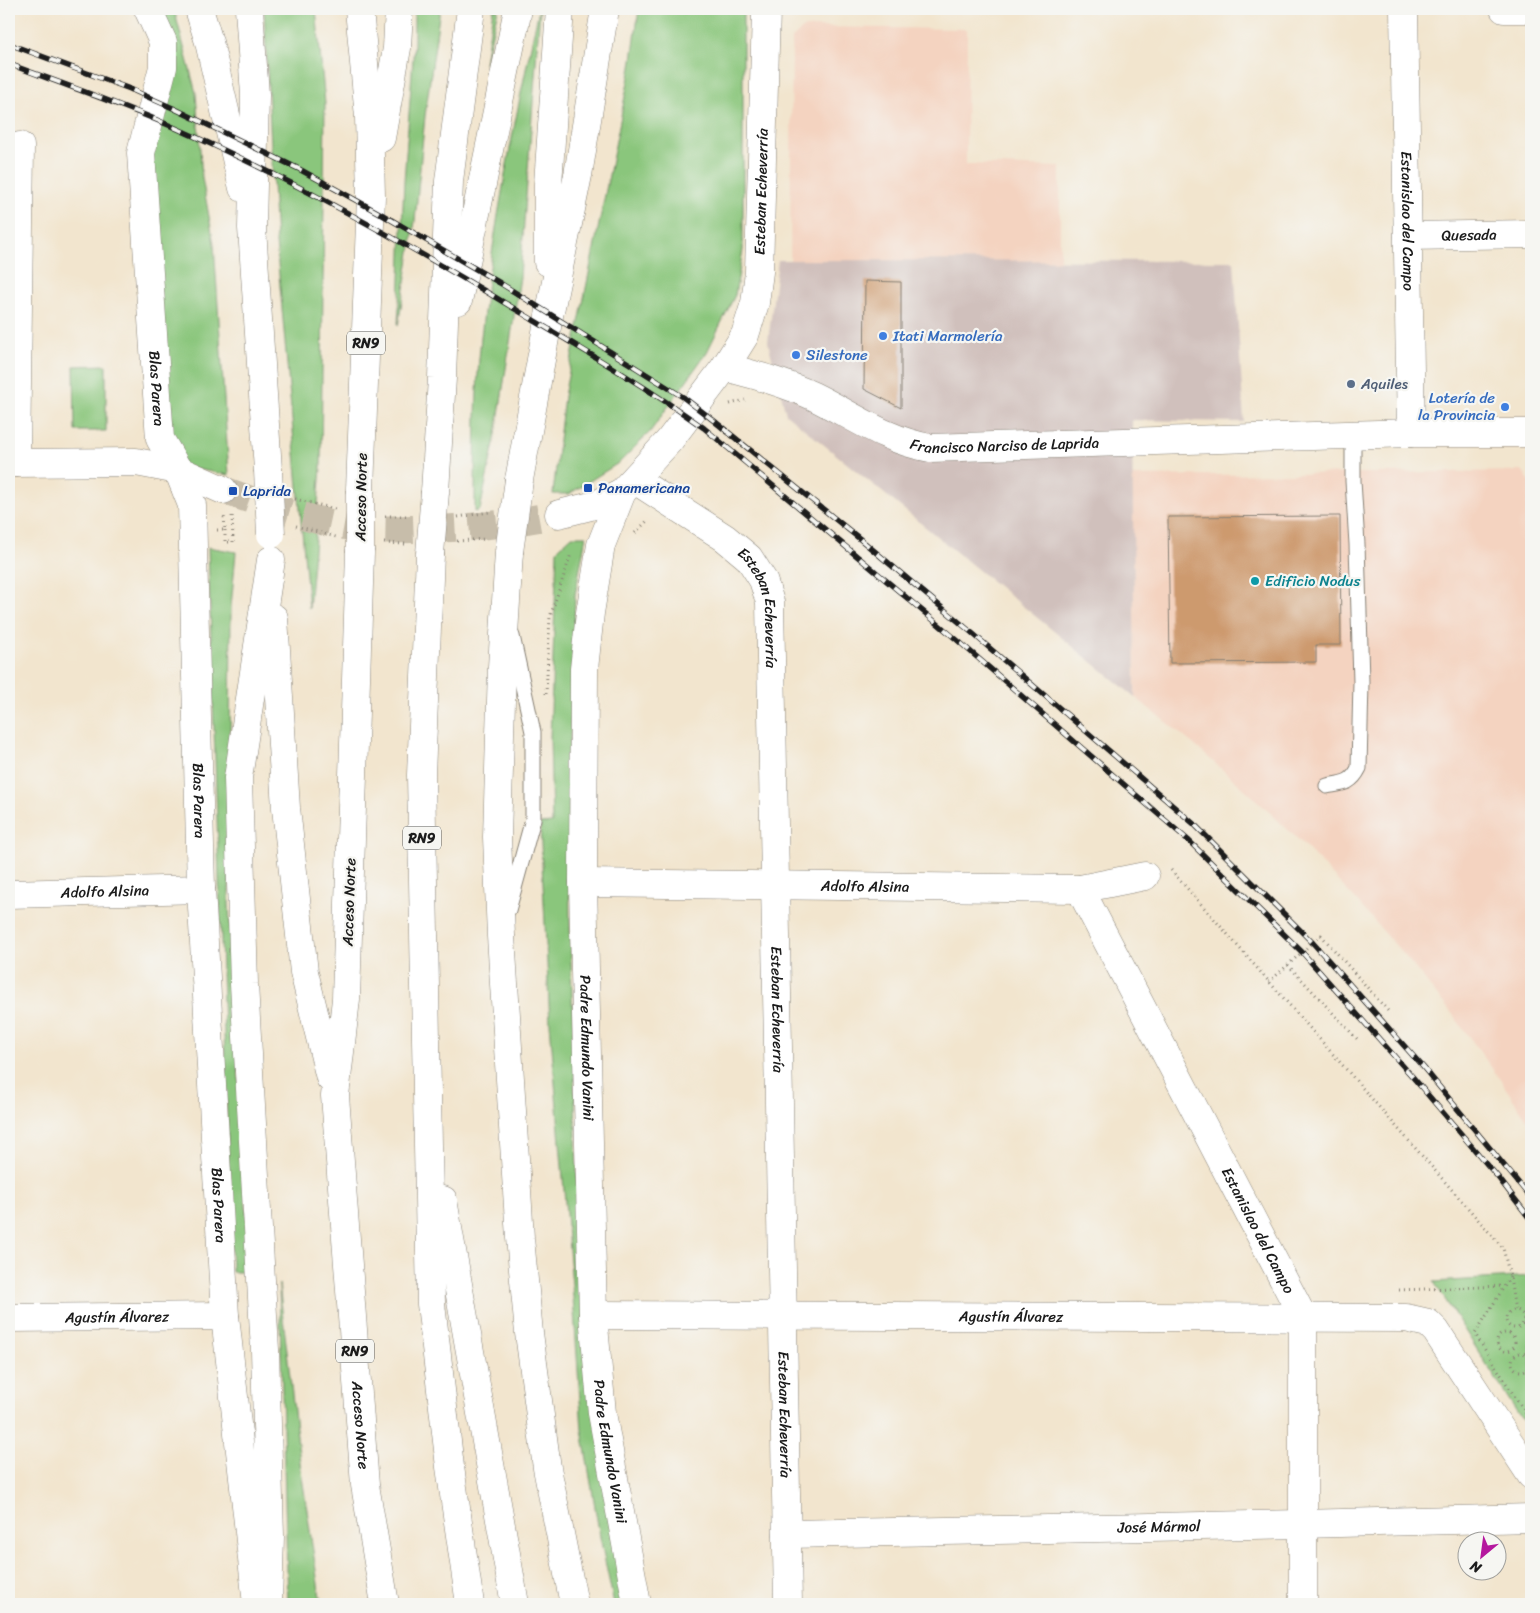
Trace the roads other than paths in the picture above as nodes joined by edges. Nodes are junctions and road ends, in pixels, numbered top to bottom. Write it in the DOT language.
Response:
graph roads {
  1 [pos="148,9"];
  2 [pos="199,9"];
  3 [pos="249,9"];
  4 [pos="345,9"];
  5 [pos="359,9"];
  6 [pos="399,9"];
  7 [pos="470,9"];
  8 [pos="518,9"];
  9 [pos="560,9"];
  10 [pos="605,9"];
  11 [pos="766,9"];
  12 [pos="1404,9"];
  13 [pos="1504,9"];
  14 [pos="1531,9"];
  15 [pos="369,117"];
  16 [pos="20,146"];
  17 [pos="371,196"];
  18 [pos="252,228"];
  19 [pos="1531,234"];
  20 [pos="1408,236"];
  21 [pos="549,316"];
  22 [pos="725,367"];
  23 [pos="442,378"];
  24 [pos="1411,433"];
  25 [pos="1531,434"];
  26 [pos="1353,435"];
  27 [pos="12,463"];
  28 [pos="178,470"];
  29 [pos="628,486"];
  30 [pos="223,490"];
  31 [pos="559,514"];
  32 [pos="271,560"];
  33 [pos="1327,786"];
  34 [pos="1145,876"];
  35 [pos="583,883"];
  36 [pos="775,886"];
  37 [pos="201,889"];
  38 [pos="1080,889"];
  39 [pos="9,894"];
  40 [pos="335,1096"];
  41 [pos="429,1122"];
  42 [pos="593,1315"];
  43 [pos="225,1316"];
  44 [pos="784,1317"];
  45 [pos="1303,1317"];
  46 [pos="9,1318"];
  47 [pos="1531,1475"];
  48 [pos="1531,1518"];
  49 [pos="1302,1524"];
  50 [pos="788,1534"];
  51 [pos="257,1604"];
  52 [pos="268,1604"];
  53 [pos="385,1604"];
  54 [pos="470,1604"];
  55 [pos="515,1604"];
  56 [pos="574,1604"];
  57 [pos="638,1604"];
  58 [pos="788,1604"];
  59 [pos="1303,1604"];
  1 -- 28 [label="main road, Blas Parera"];
  2 -- 18 [label="main road"];
  3 -- 18 [label="main road"];
  4 -- 15 [label="main road"];
  5 -- 15 [label="main road"];
  6 -- 17 [label="main road"];
  7 -- 23 [label="main road"];
  8 -- 23 [label="main road"];
  9 -- 21 [label="main road"];
  10 -- 21 [label="main road"];
  11 -- 22 [label="main road, Esteban Echeverría"];
  12 -- 20 [label="main road, Estanislao del Campo"];
  13 -- 14 [label="main road"];
  15 -- 17 [label="main road"];
  16 -- 27 [label="main road"];
  17 -- 40 [label="main road, Acceso Norte / RN9, bridge"];
  18 -- 32 [label="main road, bridge"];
  19 -- 20 [label="main road, Quesada"];
  20 -- 24 [label="main road, Estanislao del Campo"];
  21 -- 56 [label="main road, bridge"];
  22 -- 26 [label="main road, Francisco Narciso de Laprida"];
  22 -- 29 [label="main road"];
  23 -- 41 [label="main road, RN9, bridge"];
  24 -- 25 [label="main road, Francisco Narciso de Laprida"];
  24 -- 26 [label="main road, Francisco Narciso de Laprida"];
  26 -- 33 [label="lane"];
  27 -- 28 [label="main road"];
  28 -- 30 [label="main road"];
  28 -- 37 [label="main road, Blas Parera"];
  29 -- 31 [label="main road"];
  29 -- 35 [label="main road, Padre Edmundo Vanini"];
  29 -- 36 [label="main road, Esteban Echeverría"];
  32 -- 40 [label="main road"];
  32 -- 52 [label="main road"];
  34 -- 38 [label="main road, Adolfo Alsina"];
  35 -- 36 [label="main road, Adolfo Alsina"];
  35 -- 42 [label="main road, Padre Edmundo Vanini"];
  36 -- 38 [label="main road, Adolfo Alsina"];
  36 -- 44 [label="main road, Esteban Echeverría"];
  37 -- 39 [label="main road, Adolfo Alsina"];
  37 -- 43 [label="main road, Blas Parera"];
  38 -- 45 [label="main road, Estanislao del Campo"];
  40 -- 53 [label="main road, Acceso Norte / RN9"];
  41 -- 54 [label="main road, RN9"];
  41 -- 55 [label="main road"];
  42 -- 44 [label="main road, Agustín Álvarez"];
  42 -- 57 [label="main road, Padre Edmundo Vanini"];
  43 -- 46 [label="main road, Agustín Álvarez"];
  43 -- 51 [label="main road, Blas Parera"];
  44 -- 45 [label="main road, Agustín Álvarez"];
  44 -- 50 [label="main road, Esteban Echeverría"];
  45 -- 47 [label="main road, Agustín Álvarez"];
  45 -- 49 [label="main road, Estanislao del Campo"];
  48 -- 49 [label="main road, José Mármol"];
  49 -- 50 [label="main road, José Mármol"];
  49 -- 59 [label="main road, Estanislao del Campo"];
  50 -- 58 [label="main road, Esteban Echeverría"];
}
